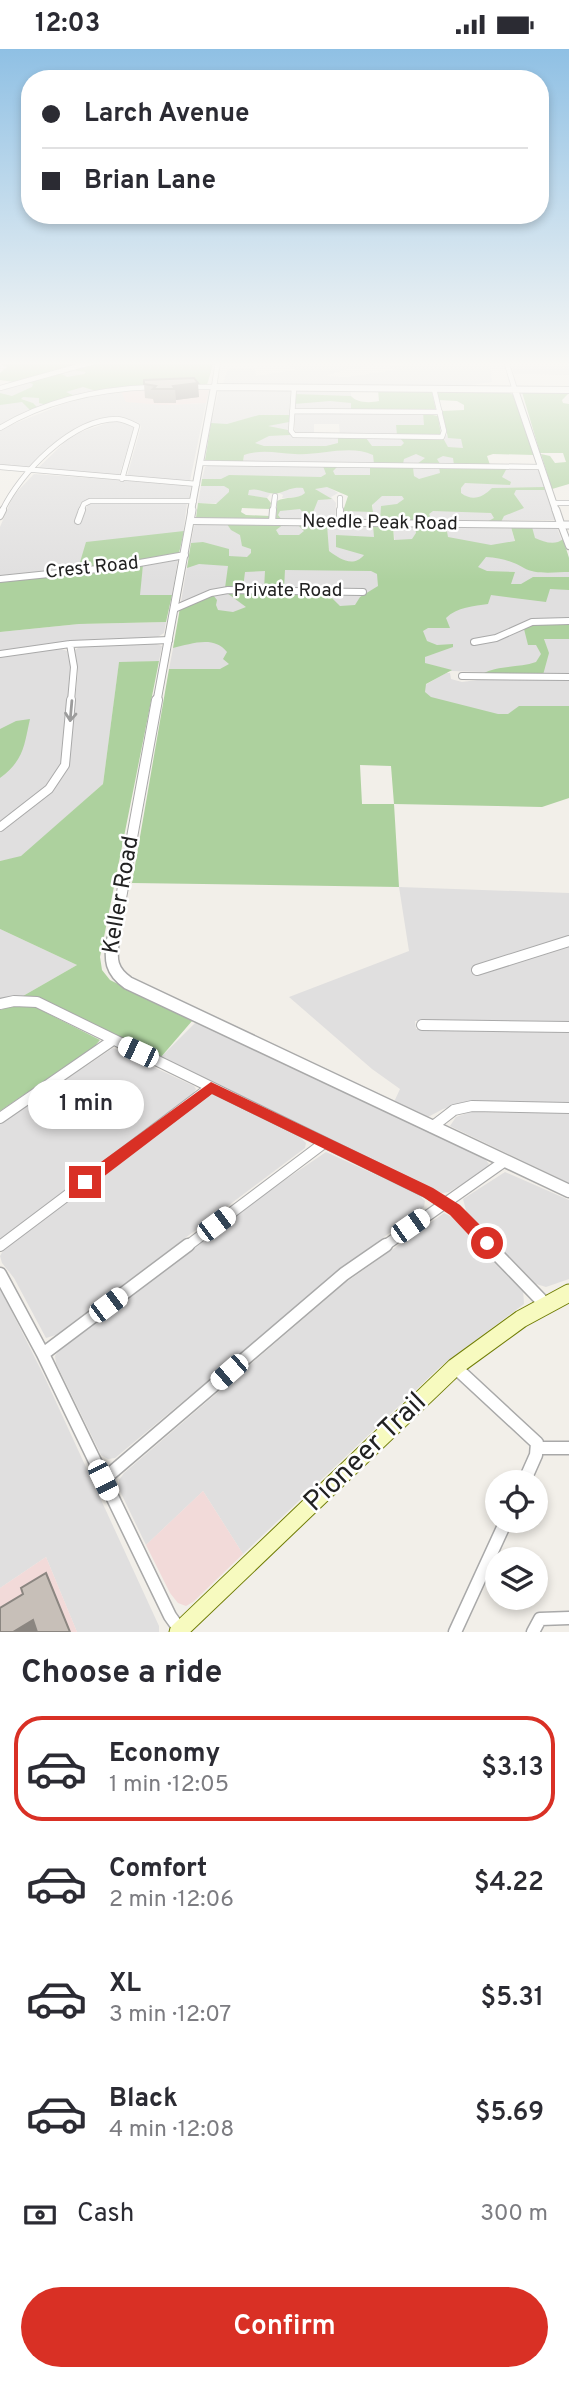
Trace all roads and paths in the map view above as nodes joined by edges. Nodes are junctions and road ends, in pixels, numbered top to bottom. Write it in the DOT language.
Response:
graph roads {
  1 [pos="69,435"];
  2 [pos="136,435"];
  3 [pos="205,435"];
  4 [pos="300,435"];
  5 [pos="443,435"];
  6 [pos="530,435"];
  7 [pos="200,463"];
  8 [pos="0,467"];
  9 [pos="541,467"];
  10 [pos="31,471"];
  11 [pos="122,479"];
  12 [pos="197,484"];
  13 [pos="275,496"];
  14 [pos="340,498"];
  15 [pos="194,501"];
  16 [pos="553,503"];
  17 [pos="569,503"];
  18 [pos="0,516"];
  19 [pos="78,521"];
  20 [pos="191,521"];
  21 [pos="272,522"];
  22 [pos="340,523"];
  23 [pos="566,524"];
  24 [pos="569,546"];
  25 [pos="185,555"];
  26 [pos="0,579"];
  27 [pos="363,591"];
  28 [pos="174,608"];
  29 [pos="569,621"];
  30 [pos="169,640"];
  31 [pos="474,642"];
  32 [pos="70,644"];
  33 [pos="0,654"];
  34 [pos="462,676"];
  35 [pos="569,677"];
  36 [pos="0,827"];
  37 [pos="569,941"];
  38 [pos="477,970"];
  39 [pos="0,1004"];
  40 [pos="422,1025"];
  41 [pos="569,1027"];
  42 [pos="113,1040"];
  43 [pos="211,1087"];
  44 [pos="569,1108"];
  45 [pos="0,1118"];
  46 [pos="432,1127"];
  47 [pos="324,1143"];
  48 [pos="505,1161"];
  49 [pos="569,1191"];
  50 [pos="444,1202"];
  51 [pos="0,1246"];
  52 [pos="0,1274"];
  53 [pos="569,1293"];
  54 [pos="546,1305"];
  55 [pos="43,1354"];
  56 [pos="455,1367"];
  57 [pos="538,1448"];
  58 [pos="569,1448"];
  59 [pos="529,1470"];
  60 [pos="103,1480"];
  61 [pos="500,1533"];
  62 [pos="569,1618"];
  63 [pos="534,1628"];
  64 [pos="179,1631"];
  65 [pos="455,1632"];
  1 -- 10 [label="street"];
  2 -- 11 [label="street"];
  3 -- 7 [label="street, Keller Road"];
  4 -- 5 [label="street"];
  6 -- 9 [label="street"];
  7 -- 9 [label="street"];
  7 -- 12 [label="street, Keller Road"];
  8 -- 10 [label="street"];
  9 -- 16 [label="street"];
  10 -- 11 [label="street"];
  10 -- 18 [label="street"];
  11 -- 12 [label="street"];
  12 -- 15 [label="street, Keller Road"];
  13 -- 21 [label="street"];
  14 -- 22 [label="street"];
  15 -- 19 [label="street"];
  15 -- 20 [label="street, Keller Road"];
  16 -- 17 [label="street"];
  16 -- 23 [label="street"];
  20 -- 21 [label="street, Needle Peak Road"];
  20 -- 25 [label="street, Keller Road"];
  21 -- 22 [label="street, Needle Peak Road"];
  22 -- 23 [label="street, Needle Peak Road"];
  23 -- 24 [label="street"];
  25 -- 26 [label="street, Crest Road"];
  25 -- 28 [label="street, Keller Road"];
  27 -- 28 [label="street, Private Road"];
  28 -- 30 [label="street, Keller Road"];
  29 -- 31 [label="street"];
  30 -- 32 [label="street"];
  30 -- 46 [label="street, Keller Road"];
  32 -- 33 [label="street"];
  32 -- 36 [label="street, one-way"];
  34 -- 35 [label="street"];
  37 -- 38 [label="street"];
  39 -- 42 [label="street"];
  40 -- 41 [label="street"];
  42 -- 43 [label="street"];
  42 -- 45 [label="street"];
  43 -- 47 [label="street"];
  43 -- 51 [label="street"];
  44 -- 46 [label="street"];
  46 -- 48 [label="street, Keller Road"];
  47 -- 50 [label="street"];
  47 -- 55 [label="street"];
  48 -- 49 [label="street, Keller Road"];
  48 -- 50 [label="street"];
  50 -- 54 [label="street"];
  50 -- 60 [label="street"];
  52 -- 55 [label="street"];
  53 -- 54 [label="main road, Pioneer Trail"];
  54 -- 56 [label="main road, Pioneer Trail"];
  55 -- 60 [label="street"];
  56 -- 57 [label="street"];
  56 -- 64 [label="main road, Pioneer Trail"];
  57 -- 58 [label="street"];
  57 -- 59 [label="street"];
  60 -- 64 [label="street"];
  61 -- 65 [label="street"];
  62 -- 63 [label="street"];
}
